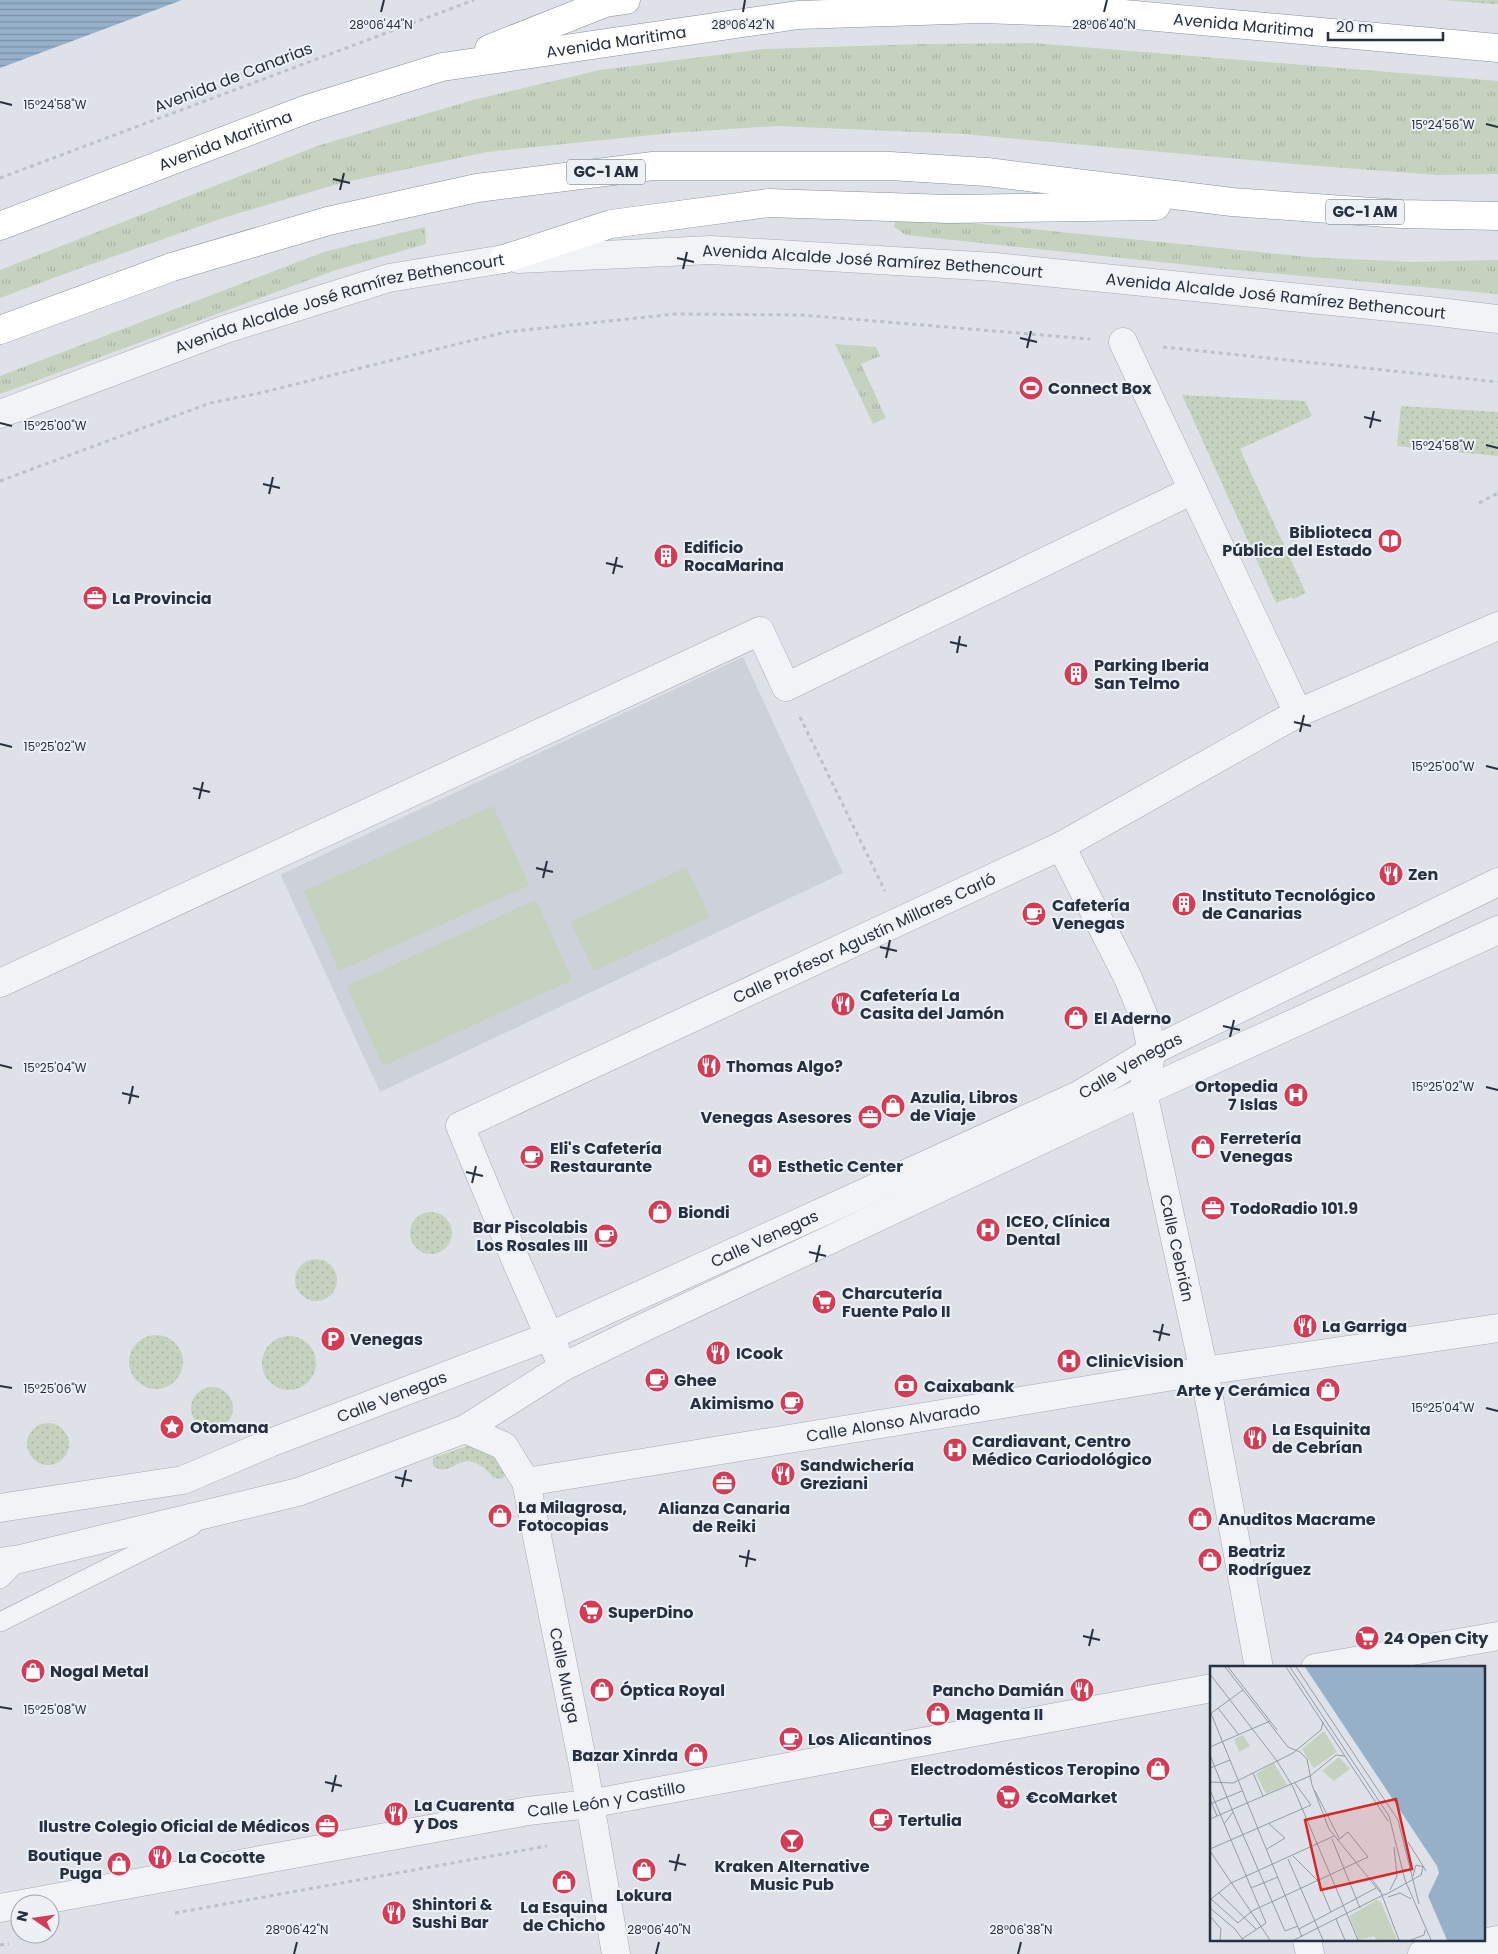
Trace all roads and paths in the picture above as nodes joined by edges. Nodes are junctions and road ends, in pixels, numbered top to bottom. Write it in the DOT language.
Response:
graph roads {
  1 [pos="474,0"];
  2 [pos="626,0"];
  3 [pos="1498,48"];
  4 [pos="442,67"];
  5 [pos="0,178"];
  6 [pos="1232,202"];
  7 [pos="1498,216"];
  8 [pos="0,226"];
  9 [pos="504,260"];
  10 [pos="1498,319"];
  11 [pos="0,330"];
  12 [pos="1123,342"];
  13 [pos="1498,382"];
  14 [pos="0,414"];
  15 [pos="0,481"];
  16 [pos="1193,490"];
  17 [pos="1498,492"];
  18 [pos="1479,503"];
  19 [pos="1498,626"];
  20 [pos="786,687"];
  21 [pos="1298,713"];
  22 [pos="1061,846"];
  23 [pos="1498,882"];
  24 [pos="899,920"];
  25 [pos="1498,930"];
  26 [pos="0,983"];
  27 [pos="1152,1052"];
  28 [pos="1143,1092"];
  29 [pos="1498,1328"];
  30 [pos="550,1336"];
  31 [pos="563,1366"];
  32 [pos="1204,1371"];
  33 [pos="465,1429"];
  34 [pos="526,1482"];
  35 [pos="0,1508"];
  36 [pos="224,1510"];
  37 [pos="10,1561"];
  38 [pos="0,1579"];
  39 [pos="0,1622"];
  40 [pos="1498,1636"];
  41 [pos="1259,1666"];
  42 [pos="1326,1666"];
  43 [pos="1210,1688"];
  44 [pos="589,1804"];
  45 [pos="0,1908"];
  46 [pos="1498,1940"];
  47 [pos="616,1954"];
  48 [pos="1422,1954"];
  1 -- 5 [label="path, Avenida de Canarias"];
  2 -- 4 [label="highway"];
  3 -- 4 [label="highway, Avenida Maritima"];
  4 -- 8 [label="highway, Avenida Maritima"];
  6 -- 7 [label="highway, GC-1 AM"];
  6 -- 9 [label="highway"];
  6 -- 11 [label="highway, GC-1 AM"];
  9 -- 10 [label="street, Avenida Alcalde José Ramírez Bethencourt"];
  9 -- 14 [label="street, Avenida Alcalde José Ramírez Bethencourt"];
  12 -- 13 [label="path"];
  12 -- 15 [label="path"];
  12 -- 16 [label="street"];
  16 -- 20 [label="street"];
  16 -- 21 [label="street"];
  17 -- 18 [label="path"];
  19 -- 21 [label="street, Calle Profesor Agustín Millares Carló"];
  20 -- 24 [label="path"];
  20 -- 26 [label="street"];
  21 -- 22 [label="street, Calle Profesor Agustín Millares Carló"];
  22 -- 24 [label="street, Calle Profesor Agustín Millares Carló"];
  22 -- 27 [label="street, Calle Cebrián"];
  23 -- 27 [label="street, Calle Venegas"];
  24 -- 30 [label="street, Calle Profesor Agustín Millares Carló"];
  25 -- 28 [label="street, Calle Venegas"];
  27 -- 28 [label="street, Calle Cebrián"];
  27 -- 30 [label="street, Calle Venegas"];
  28 -- 31 [label="street, Calle Venegas"];
  28 -- 32 [label="street, Calle Cebrián"];
  29 -- 32 [label="street, Calle Alonso Alvarado"];
  30 -- 31 [label="street, Calle Profesor Agustín Millares Carló"];
  30 -- 35 [label="street, Calle Venegas"];
  31 -- 33 [label="street, Calle Venegas"];
  32 -- 34 [label="street, Calle Alonso Alvarado"];
  32 -- 41 [label="street, Calle Cebrián"];
  33 -- 34 [label="street, Calle Murga"];
  33 -- 36 [label="street, Calle Venegas"];
  34 -- 44 [label="street, Calle Murga"];
  36 -- 37 [label="street, Calle Venegas"];
  36 -- 39 [label="lane, Calle Venegas"];
  37 -- 38 [label="lane"];
  40 -- 42 [label="street"];
  43 -- 44 [label="street, Calle León y Castillo"];
  44 -- 45 [label="street, Calle León y Castillo"];
  44 -- 47 [label="street, Calle Murga"];
  46 -- 48 [label="street"];
}
